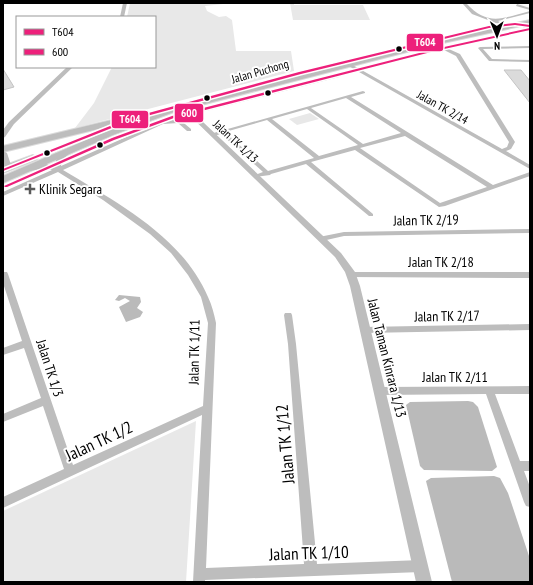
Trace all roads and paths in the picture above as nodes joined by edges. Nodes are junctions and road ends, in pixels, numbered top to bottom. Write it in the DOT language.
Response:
graph roads {
  1 [pos="125,3"];
  2 [pos="464,3"];
  3 [pos="517,4"];
  4 [pos="530,9"];
  5 [pos="530,12"];
  6 [pos="122,16"];
  7 [pos="530,17"];
  8 [pos="530,22"];
  9 [pos="491,24"];
  10 [pos="522,24"];
  11 [pos="500,26"];
  12 [pos="530,28"];
  13 [pos="432,43"];
  14 [pos="530,47"];
  15 [pos="530,61"];
  16 [pos="347,64"];
  17 [pos="69,68"];
  18 [pos="337,76"];
  19 [pos="300,77"];
  20 [pos="310,83"];
  21 [pos="363,92"];
  22 [pos="346,97"];
  23 [pos="183,106"];
  24 [pos="308,108"];
  25 [pos="161,113"];
  26 [pos="190,113"];
  27 [pos="131,119"];
  28 [pos="143,119"];
  29 [pos="269,119"];
  30 [pos="189,130"];
  31 [pos="222,132"];
  32 [pos="213,134"];
  33 [pos="404,134"];
  34 [pos="3,136"];
  35 [pos="359,147"];
  36 [pos="3,150"];
  37 [pos="502,151"];
  38 [pos="68,152"];
  39 [pos="3,154"];
  40 [pos="319,159"];
  41 [pos="308,162"];
  42 [pos="530,166"];
  43 [pos="26,170"];
  44 [pos="59,170"];
  45 [pos="5,171"];
  46 [pos="530,174"];
  47 [pos="263,175"];
  48 [pos="3,180"];
  49 [pos="491,187"];
  50 [pos="3,194"];
  51 [pos="371,215"];
  52 [pos="530,232"];
  53 [pos="322,239"];
  54 [pos="4,274"];
  55 [pos="351,275"];
  56 [pos="530,275"];
  57 [pos="7,296"];
  58 [pos="288,315"];
  59 [pos="530,327"];
  60 [pos="364,330"];
  61 [pos="27,343"];
  62 [pos="3,352"];
  63 [pos="489,390"];
  64 [pos="530,390"];
  65 [pos="380,391"];
  66 [pos="46,400"];
  67 [pos="208,408"];
  68 [pos="3,418"];
  69 [pos="517,466"];
  70 [pos="530,466"];
  71 [pos="70,472"];
  72 [pos="3,502"];
  73 [pos="530,502"];
  74 [pos="421,566"];
  75 [pos="311,570"];
  76 [pos="199,578"];
  77 [pos="424,582"];
  1 -- 6 [label="street"];
  2 -- 9 [label="street"];
  3 -- 4 [label="street"];
  5 -- 9 [label="street"];
  7 -- 10 [label="main road"];
  7 -- 11 [label="main road, Jalan Puchong"];
  8 -- 10 [label="main road, Jalan Puchong"];
  9 -- 10 [label="main road"];
  9 -- 11 [label="main road, Jalan Puchong"];
  9 -- 23 [label="main road, Jalan Puchong"];
  10 -- 11 [label="main road, Jalan Puchong"];
  10 -- 12 [label="main road"];
  11 -- 12 [label="main road"];
  11 -- 13 [label="main road, Jalan Puchong"];
  13 -- 16 [label="main road, Jalan Puchong"];
  13 -- 37 [label="street"];
  14 -- 15 [label="street"];
  16 -- 19 [label="main road, Jalan Puchong"];
  16 -- 37 [label="street, Jalan TK 2/14"];
  17 -- 34 [label="street"];
  18 -- 20 [label="street"];
  19 -- 20 [label="street"];
  19 -- 23 [label="main road, Jalan Puchong"];
  20 -- 26 [label="street"];
  21 -- 22 [label="street"];
  22 -- 24 [label="street"];
  22 -- 33 [label="street"];
  23 -- 25 [label="main road, Jalan Puchong"];
  23 -- 26 [label="street, Jalan TK 1/13"];
  23 -- 27 [label="main road, Jalan Puchong"];
  24 -- 29 [label="street"];
  24 -- 35 [label="street"];
  25 -- 26 [label="main road"];
  25 -- 28 [label="main road, Jalan Puchong"];
  26 -- 32 [label="street, Jalan TK 1/13"];
  27 -- 36 [label="main road"];
  27 -- 45 [label="main road, Jalan Puchong"];
  28 -- 38 [label="main road, Jalan Puchong"];
  28 -- 45 [label="main road"];
  29 -- 31 [label="street"];
  29 -- 40 [label="street"];
  30 -- 44 [label="street"];
  31 -- 32 [label="street"];
  31 -- 47 [label="street"];
  32 -- 47 [label="street, Jalan TK 1/13"];
  33 -- 35 [label="street"];
  33 -- 49 [label="street"];
  35 -- 40 [label="street"];
  35 -- 49 [label="street"];
  37 -- 42 [label="street, Jalan TK 2/14"];
  38 -- 43 [label="main road, Jalan Puchong"];
  38 -- 44 [label="street"];
  39 -- 45 [label="street"];
  40 -- 41 [label="street"];
  41 -- 47 [label="street"];
  41 -- 51 [label="street"];
  43 -- 44 [label="street"];
  43 -- 48 [label="main road, Jalan Puchong"];
  44 -- 50 [label="street"];
  44 -- 67 [label="street, Jalan TK 1/11"];
  46 -- 49 [label="street"];
  47 -- 53 [label="street, Jalan Taman Kinrara 1/13"];
  52 -- 53 [label="street, Jalan TK 2/19"];
  53 -- 55 [label="street, Jalan Taman Kinrara 1/13"];
  54 -- 57 [label="street, Jalan TK 1/3"];
  55 -- 56 [label="street, Jalan TK 2/18"];
  55 -- 60 [label="street, Jalan Taman Kinrara 1/13"];
  57 -- 61 [label="street, Jalan TK 1/3"];
  58 -- 75 [label="street, Jalan TK 1/12"];
  59 -- 60 [label="street, Jalan TK 2/17"];
  60 -- 65 [label="street, Jalan Taman Kinrara 1/13"];
  61 -- 62 [label="street"];
  61 -- 66 [label="street, Jalan TK 1/3"];
  63 -- 64 [label="street, Jalan TK 2/11"];
  63 -- 65 [label="street, Jalan TK 2/11"];
  63 -- 69 [label="street"];
  65 -- 74 [label="street, Jalan Taman Kinrara 1/13"];
  66 -- 68 [label="street"];
  66 -- 71 [label="street, Jalan TK 1/3"];
  67 -- 71 [label="street, Jalan TK 1/2"];
  67 -- 76 [label="street, Jalan TK 1/11"];
  69 -- 70 [label="street"];
  69 -- 73 [label="street"];
  71 -- 72 [label="street, Jalan TK 1/2"];
  74 -- 75 [label="street, Jalan TK 1/10"];
  74 -- 77 [label="street, Jalan Taman Kinrara 1/13"];
  75 -- 76 [label="street, Jalan TK 1/10"];
}
